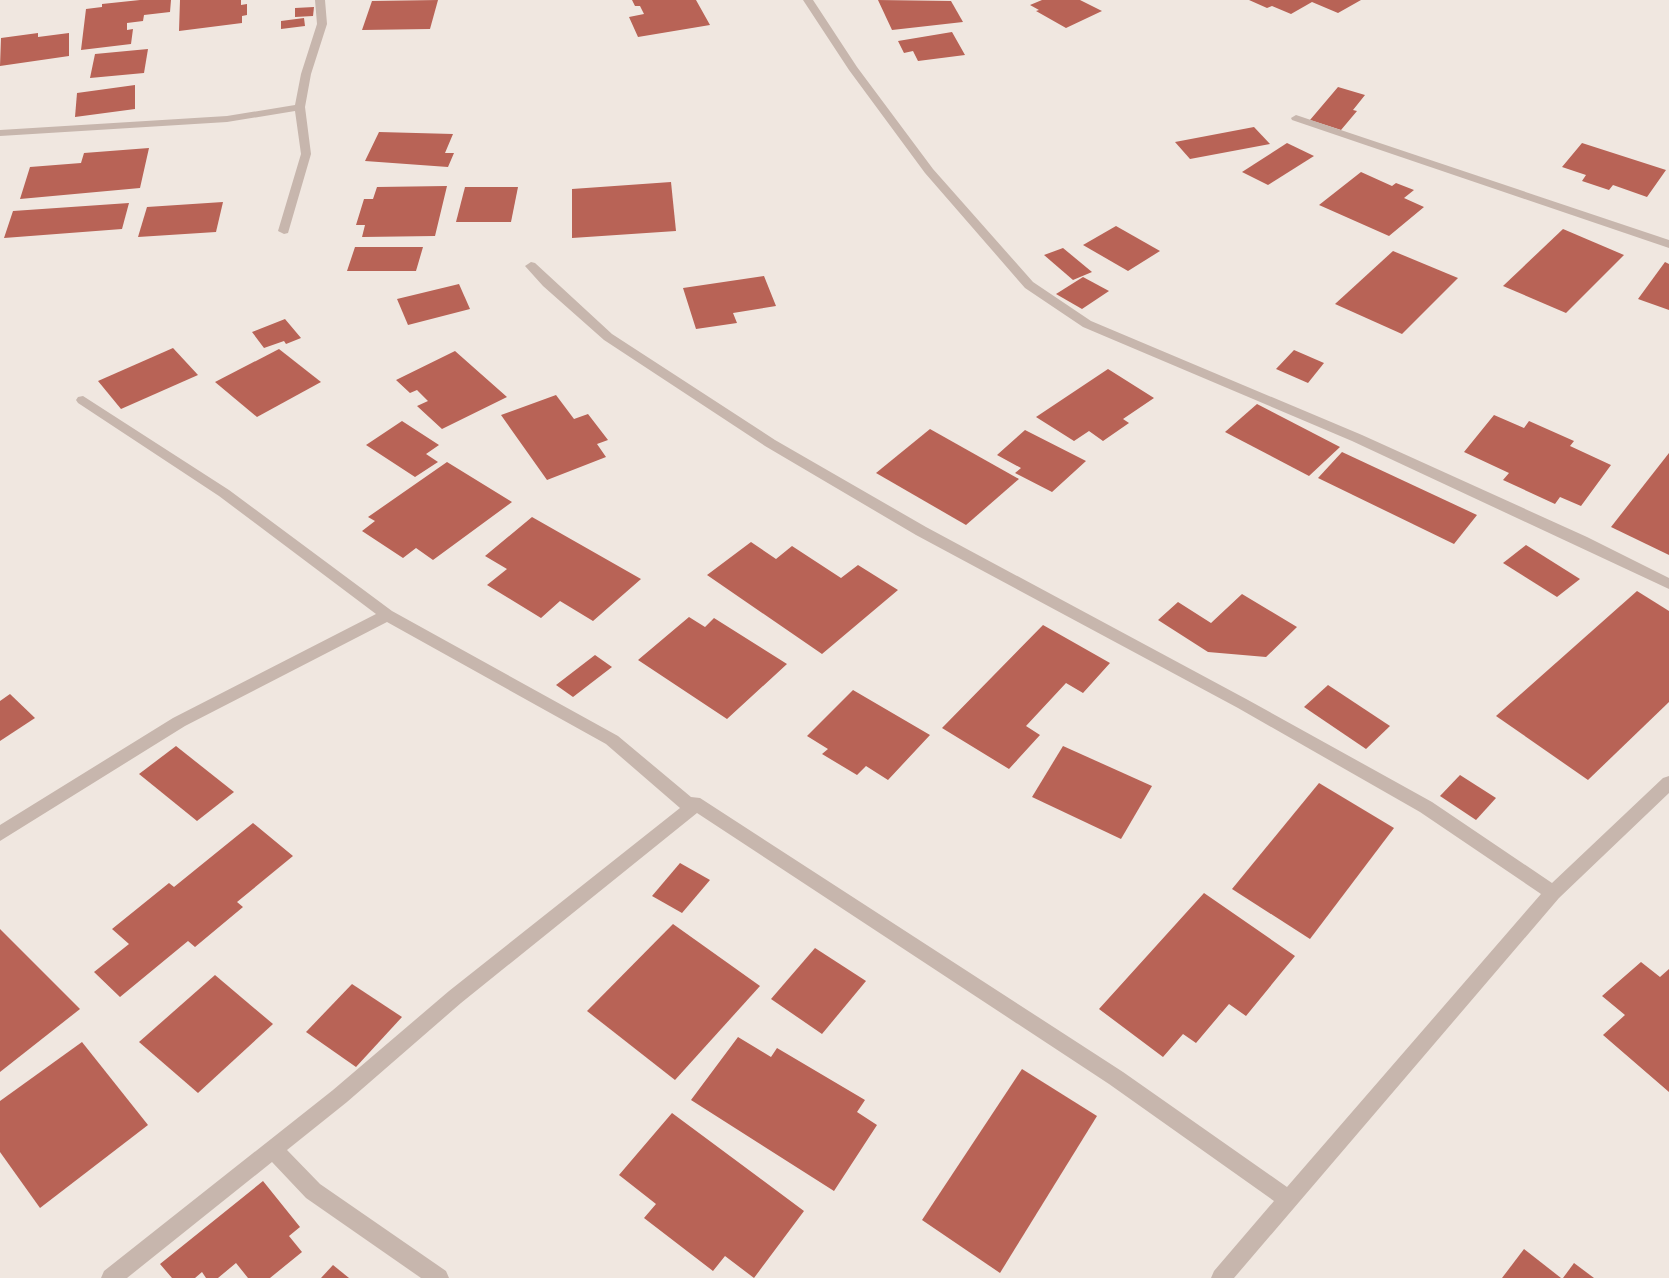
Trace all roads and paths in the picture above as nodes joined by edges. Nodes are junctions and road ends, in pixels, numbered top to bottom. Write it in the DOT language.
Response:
graph roads {
  1 [pos="320,0"];
  2 [pos="808,0"];
  3 [pos="300,107"];
  4 [pos="1296,118"];
  5 [pos="0,134"];
  6 [pos="285,231"];
  7 [pos="1669,244"];
  8 [pos="531,266"];
  9 [pos="83,400"];
  10 [pos="1669,584"];
  11 [pos="387,615"];
  12 [pos="1669,783"];
  13 [pos="692,808"];
  14 [pos="0,834"];
  15 [pos="1553,893"];
  16 [pos="273,1149"];
  17 [pos="1288,1199"];
  18 [pos="111,1278"];
  19 [pos="439,1278"];
  20 [pos="1221,1278"];
  1 -- 3 [label="street"];
  2 -- 10 [label="street"];
  3 -- 5 [label="street"];
  3 -- 6 [label="street"];
  4 -- 7 [label="street"];
  8 -- 15 [label="street"];
  9 -- 11 [label="street"];
  11 -- 13 [label="street"];
  11 -- 14 [label="street"];
  12 -- 15 [label="street"];
  13 -- 16 [label="street"];
  13 -- 17 [label="street"];
  15 -- 17 [label="street"];
  16 -- 18 [label="street"];
  16 -- 19 [label="street"];
  17 -- 20 [label="street"];
}
